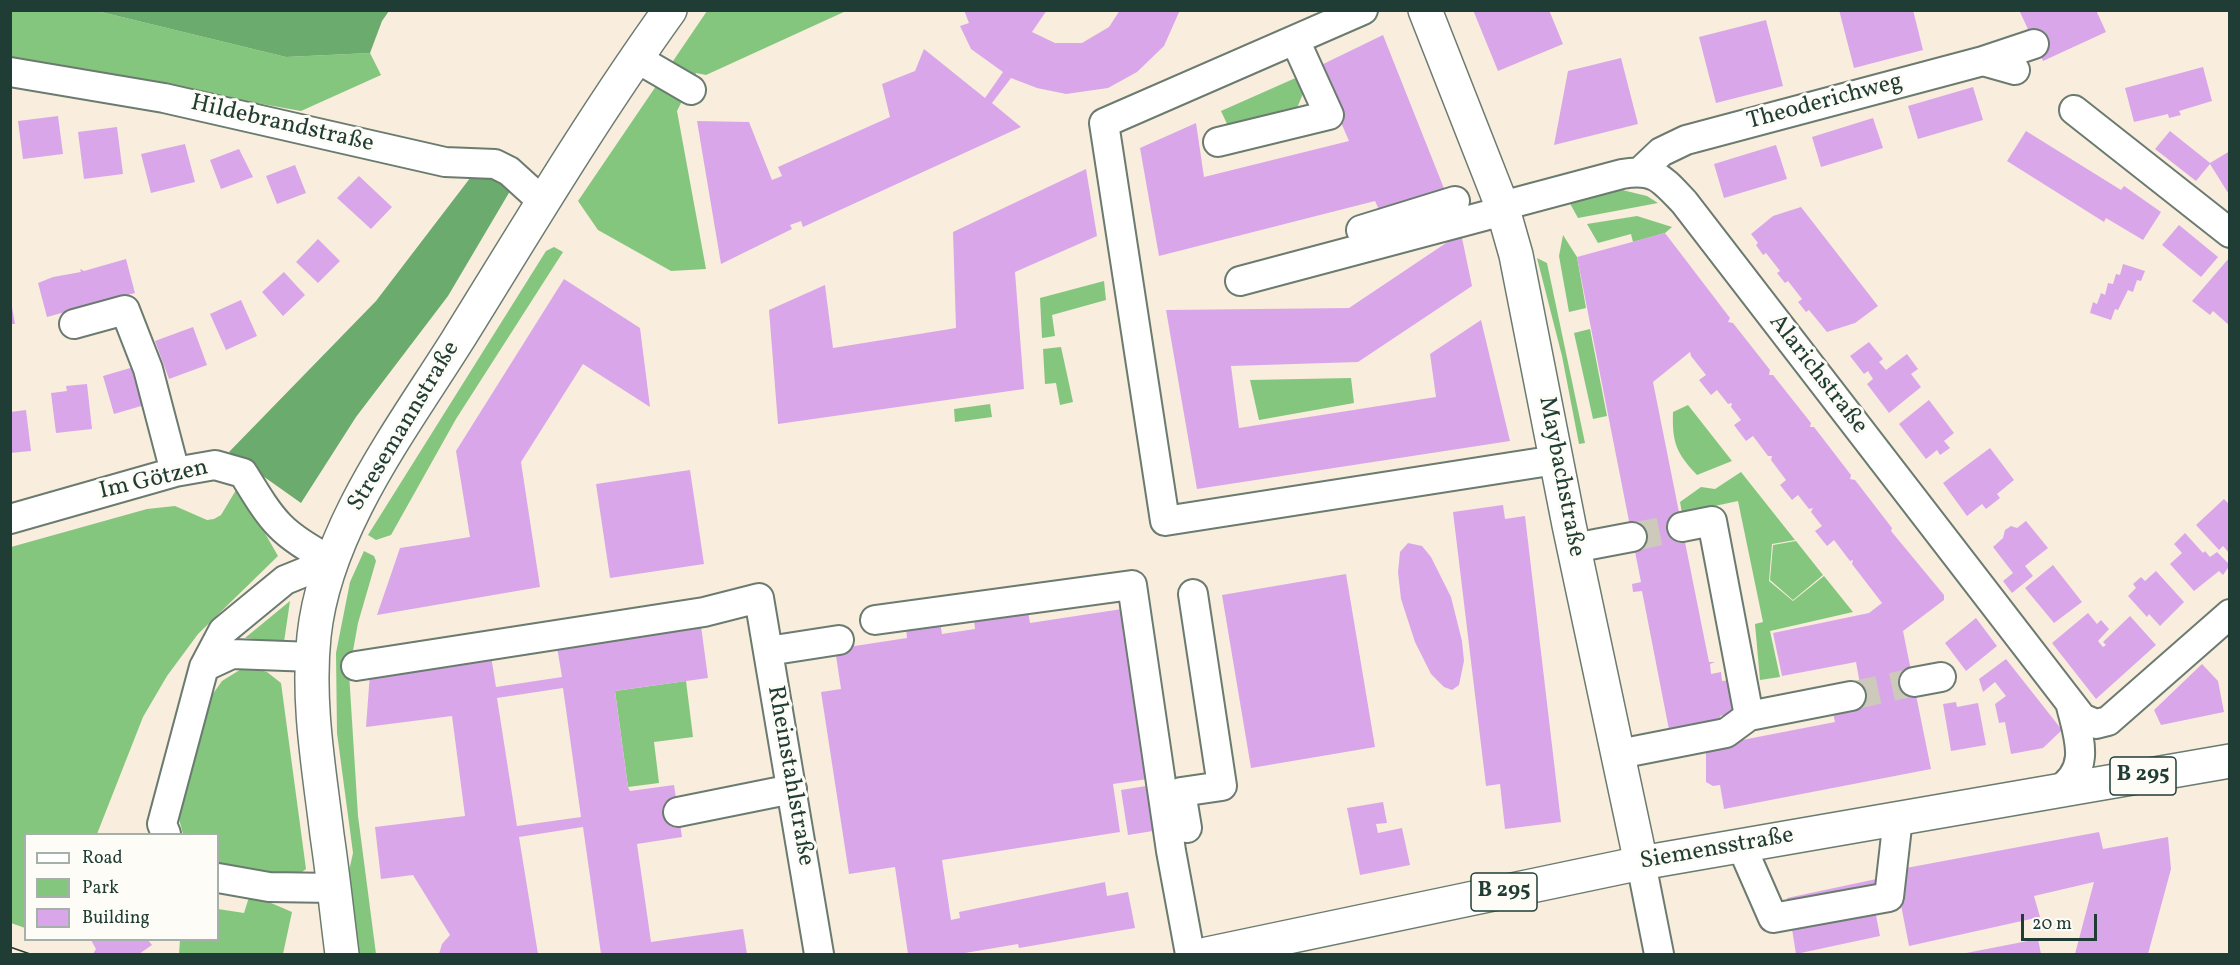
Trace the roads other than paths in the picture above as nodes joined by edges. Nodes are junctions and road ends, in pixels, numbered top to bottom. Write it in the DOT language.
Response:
graph roads {
  1 [pos="670,10"];
  2 [pos="1363,10"];
  3 [pos="1425,10"];
  4 [pos="1295,40"];
  5 [pos="2034,44"];
  6 [pos="636,58"];
  7 [pos="1983,61"];
  8 [pos="2015,70"];
  9 [pos="10,72"];
  10 [pos="691,90"];
  11 [pos="2074,110"];
  12 [pos="1218,142"];
  13 [pos="1642,170"];
  14 [pos="542,201"];
  15 [pos="1455,201"];
  16 [pos="1503,209"];
  17 [pos="2229,233"];
  18 [pos="1299,249"];
  19 [pos="1240,280"];
  20 [pos="74,324"];
  21 [pos="1556,460"];
  22 [pos="175,472"];
  23 [pos="10,519"];
  24 [pos="1682,527"];
  25 [pos="1632,537"];
  26 [pos="1574,548"];
  27 [pos="332,561"];
  28 [pos="1193,594"];
  29 [pos="2229,614"];
  30 [pos="875,620"];
  31 [pos="839,640"];
  32 [pos="768,651"];
  33 [pos="313,657"];
  34 [pos="356,666"];
  35 [pos="204,667"];
  36 [pos="1851,696"];
  37 [pos="2071,706"];
  38 [pos="1749,717"];
  39 [pos="1619,754"];
  40 [pos="2229,761"];
  41 [pos="792,789"];
  42 [pos="2057,791"];
  43 [pos="678,812"];
  44 [pos="1898,818"];
  45 [pos="166,833"];
  46 [pos="1741,845"];
  47 [pos="1641,863"];
  48 [pos="219,878"];
  49 [pos="334,894"];
  50 [pos="323,954"];
  51 [pos="342,954"];
  52 [pos="819,954"];
  53 [pos="1203,954"];
  54 [pos="1659,954"];
  1 -- 6 [label="main road, Stresemannstraße"];
  2 -- 4 [label="street"];
  3 -- 16 [label="main road, Maybachstraße"];
  4 -- 12 [label="street"];
  4 -- 21 [label="street"];
  5 -- 7 [label="street, Theoderichweg"];
  6 -- 10 [label="street"];
  6 -- 14 [label="main road, Stresemannstraße"];
  7 -- 8 [label="street"];
  7 -- 13 [label="street, Theoderichweg"];
  9 -- 14 [label="street, Hildebrandstraße"];
  11 -- 17 [label="street"];
  13 -- 16 [label="street"];
  13 -- 37 [label="street, Alarichstraße"];
  14 -- 27 [label="main road, Stresemannstraße"];
  15 -- 18 [label="street"];
  16 -- 19 [label="street"];
  16 -- 21 [label="main road, Maybachstraße"];
  20 -- 22 [label="street"];
  21 -- 26 [label="main road, Maybachstraße"];
  22 -- 23 [label="street, Im Götzen"];
  22 -- 27 [label="street, Im Götzen"];
  24 -- 38 [label="street"];
  25 -- 26 [label="street"];
  26 -- 39 [label="main road, Maybachstraße"];
  27 -- 33 [label="main road, Stresemannstraße"];
  27 -- 35 [label="street"];
  28 -- 53 [label="street"];
  29 -- 37 [label="street"];
  30 -- 53 [label="street"];
  31 -- 32 [label="street"];
  32 -- 34 [label="street, Rheinstahlstraße"];
  32 -- 41 [label="street, Rheinstahlstraße"];
  33 -- 35 [label="street"];
  33 -- 49 [label="main road, Stresemannstraße"];
  35 -- 45 [label="street"];
  36 -- 38 [label="street"];
  37 -- 42 [label="street"];
  38 -- 39 [label="street"];
  39 -- 47 [label="main road, Maybachstraße"];
  40 -- 42 [label="main road, Siemensstraße / B 295"];
  41 -- 43 [label="street"];
  41 -- 52 [label="street, Rheinstahlstraße"];
  42 -- 44 [label="main road, Siemensstraße / B 295"];
  44 -- 46 [label="main road, Siemensstraße / B 295"];
  44 -- 46 [label="street"];
  46 -- 47 [label="main road, Siemensstraße / B 295"];
  47 -- 53 [label="main road, Siemensstraße / B 295"];
  47 -- 54 [label="street, Maybachstraße"];
  48 -- 49 [label="street"];
  49 -- 50 [label="main road, Stresemannstraße"];
  49 -- 51 [label="main road, Stresemannstraße"];
}
